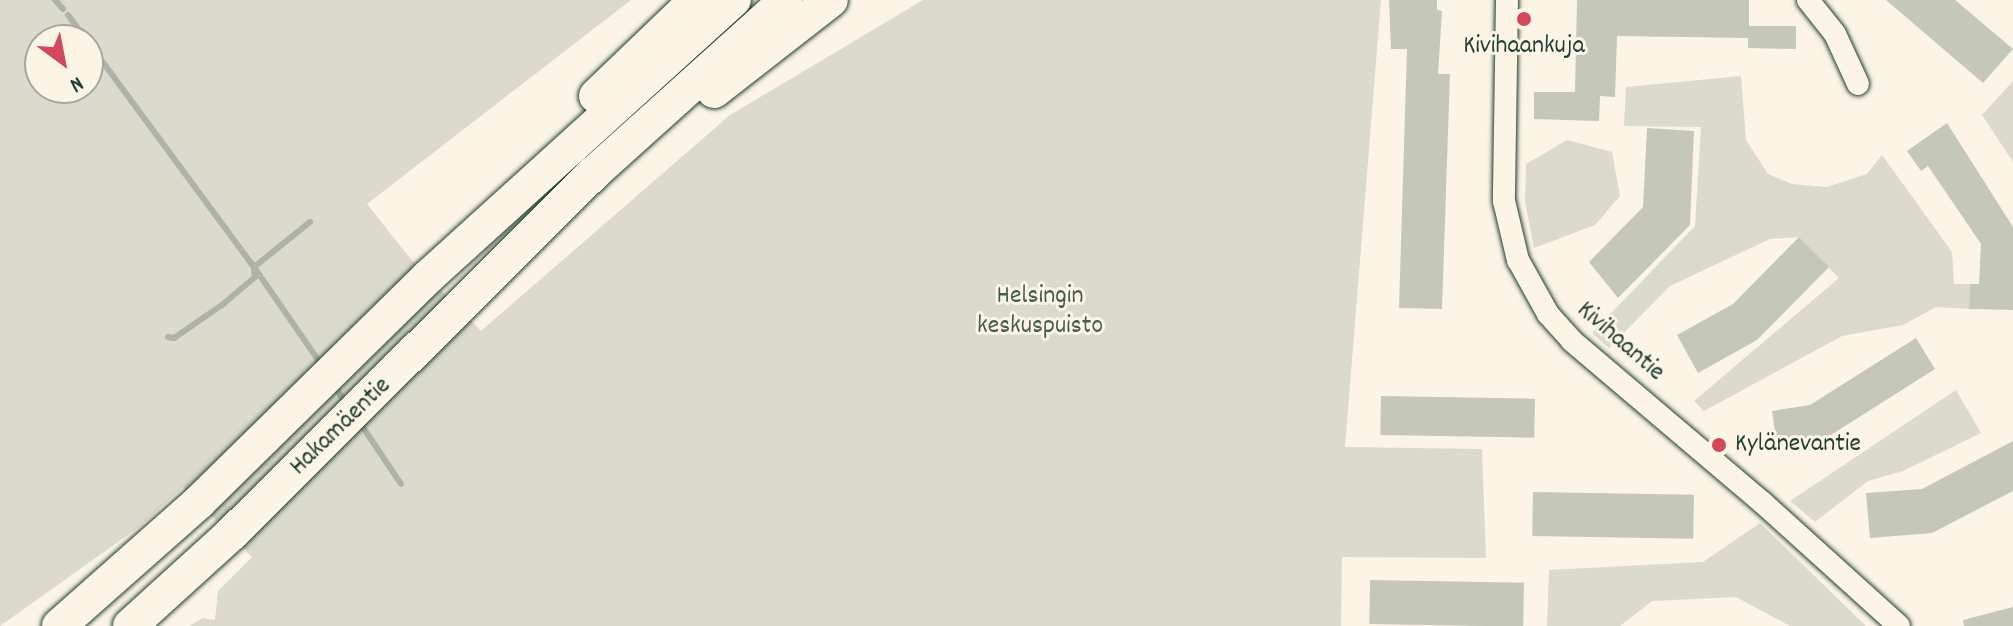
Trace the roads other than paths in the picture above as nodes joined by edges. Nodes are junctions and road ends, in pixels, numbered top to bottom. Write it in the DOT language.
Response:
graph roads {
  1 [pos="696,0"];
  2 [pos="734,0"];
  3 [pos="786,0"];
  4 [pos="831,0"];
  5 [pos="1507,0"];
  6 [pos="1808,0"];
  7 [pos="1858,84"];
  8 [pos="547,222"];
  9 [pos="428,277"];
  10 [pos="59,626"];
  11 [pos="130,626"];
  12 [pos="1899,626"];
  1 -- 9 [label="main road, Hakamäentie"];
  2 -- 9 [label="main road, Hakamäentie"];
  3 -- 8 [label="main road, Hakamäentie"];
  4 -- 8 [label="main road, Hakamäentie"];
  5 -- 12 [label="street, Kivihaantie"];
  6 -- 7 [label="street"];
  8 -- 11 [label="main road, Hakamäentie"];
  9 -- 10 [label="main road, Hakamäentie"];
}
